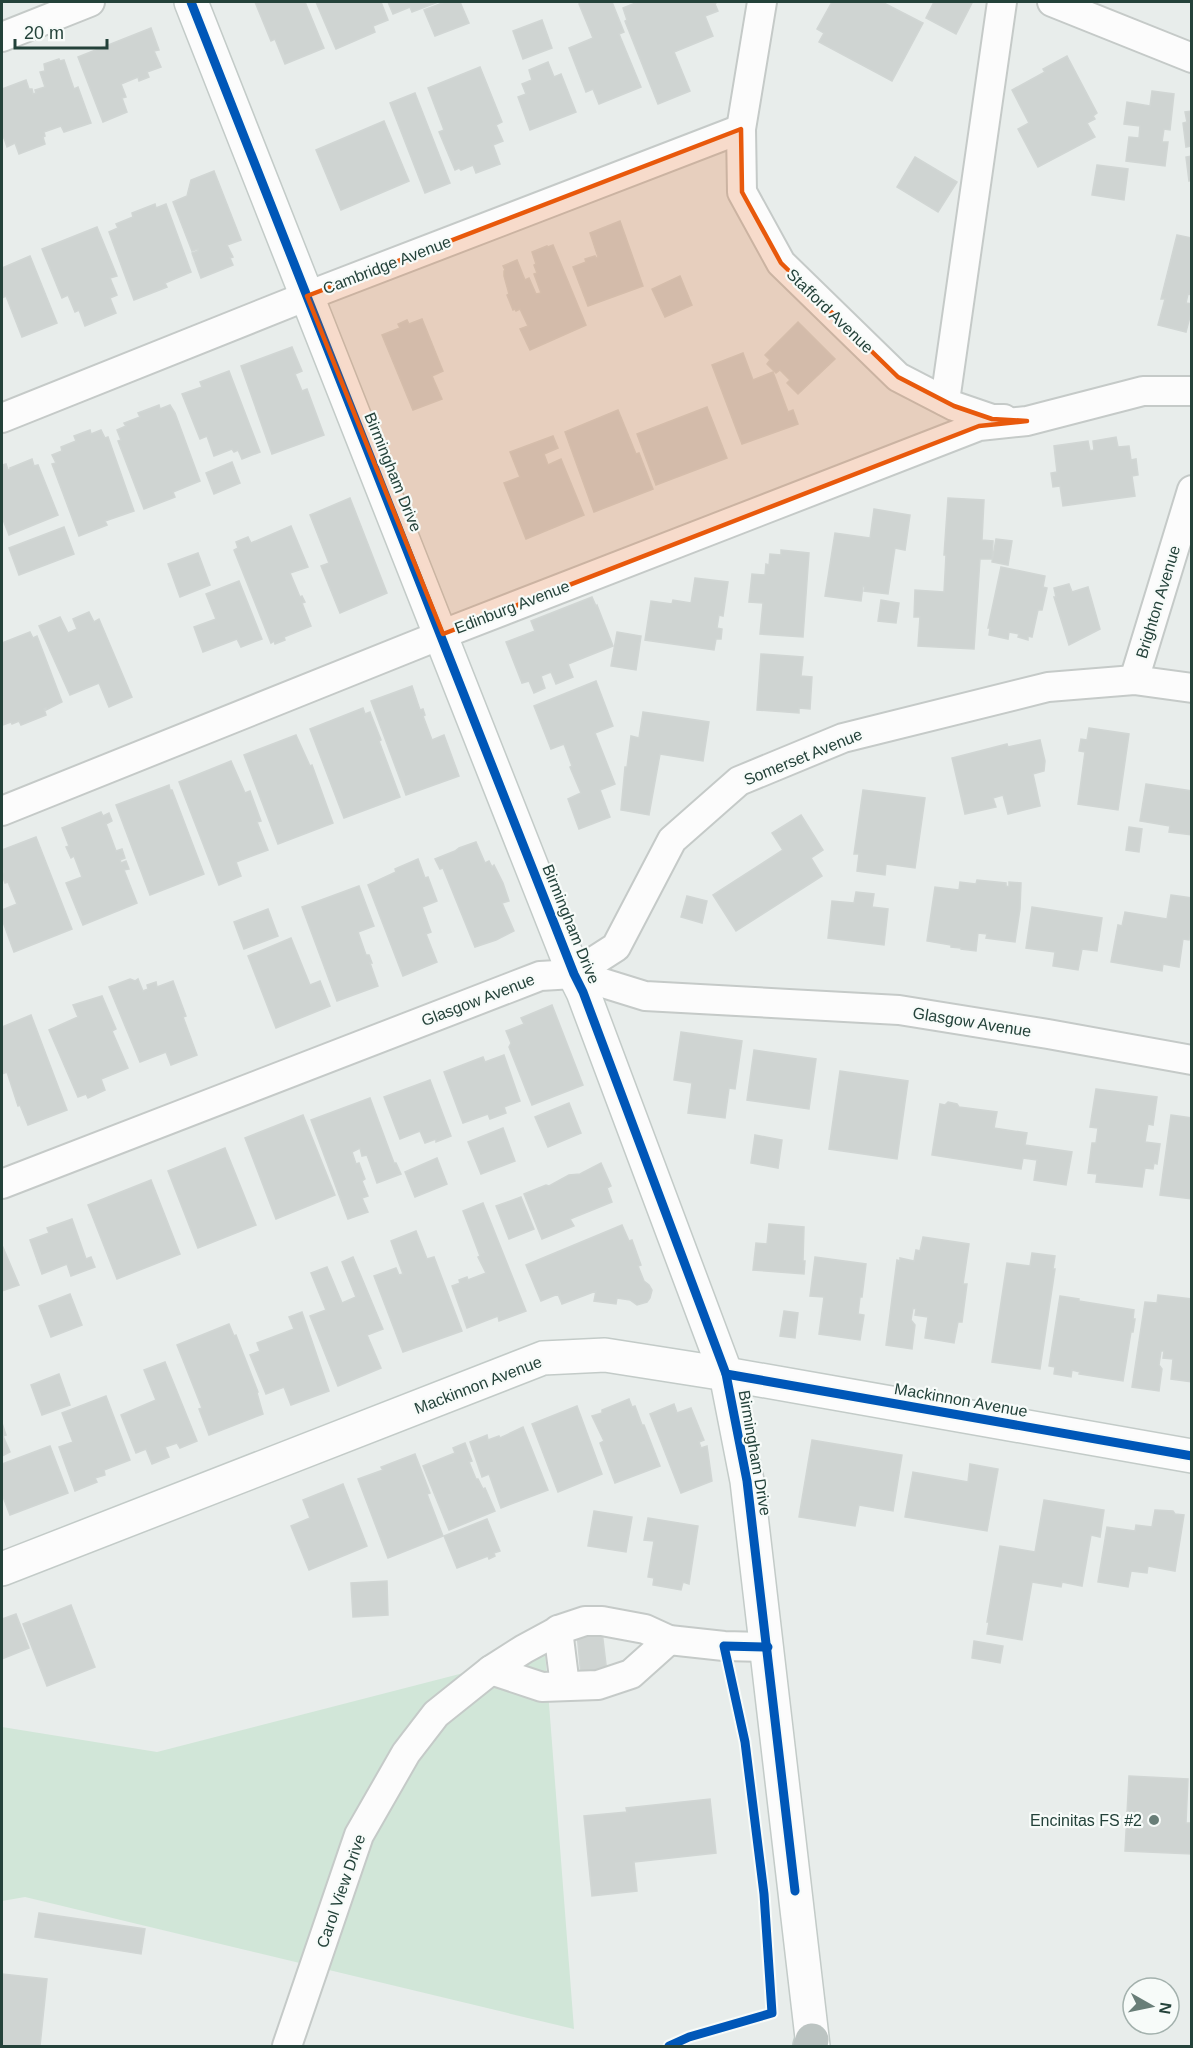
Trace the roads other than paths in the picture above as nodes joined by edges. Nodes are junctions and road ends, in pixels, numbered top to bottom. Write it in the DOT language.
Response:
graph roads {
  1 [pos="90,2"];
  2 [pos="191,2"];
  3 [pos="762,2"];
  4 [pos="1002,2"];
  5 [pos="1052,2"];
  6 [pos="2,37"];
  7 [pos="1191,58"];
  8 [pos="741,129"];
  9 [pos="307,296"];
  10 [pos="1191,391"];
  11 [pos="945,401"];
  12 [pos="2,418"];
  13 [pos="1027,421"];
  14 [pos="1191,490"];
  15 [pos="443,634"];
  16 [pos="1134,680"];
  17 [pos="1191,688"];
  18 [pos="2,811"];
  19 [pos="574,974"];
  20 [pos="1191,1060"];
  21 [pos="2,1184"];
  22 [pos="726,1374"];
  23 [pos="1191,1456"];
  24 [pos="2,1569"];
  25 [pos="558,1630"];
  26 [pos="669,1640"];
  27 [pos="768,1647"];
  28 [pos="491,1670"];
  29 [pos="565,1686"];
  30 [pos="812,2044"];
  31 [pos="287,2046"];
  1 -- 6 [label="street"];
  2 -- 9 [label="main road, Birmingham Drive"];
  3 -- 8 [label="street, Stafford Avenue"];
  4 -- 11 [label="street"];
  5 -- 7 [label="street"];
  8 -- 9 [label="street, Cambridge Avenue"];
  8 -- 11 [label="street, Stafford Avenue"];
  9 -- 12 [label="street, Cambridge Avenue"];
  9 -- 15 [label="main road, Birmingham Drive"];
  10 -- 13 [label="street"];
  11 -- 13 [label="street, Stafford Avenue"];
  13 -- 15 [label="street, Edinburg Avenue"];
  14 -- 16 [label="street, Brighton Avenue"];
  15 -- 18 [label="street, Edinburg Avenue"];
  15 -- 19 [label="main road, Birmingham Drive"];
  16 -- 17 [label="street, Somerset Avenue"];
  16 -- 19 [label="street, Somerset Avenue"];
  19 -- 20 [label="street, Glasgow Avenue"];
  19 -- 21 [label="street, Glasgow Avenue"];
  19 -- 22 [label="main road, Birmingham Drive"];
  22 -- 23 [label="main road, Mackinnon Avenue"];
  22 -- 24 [label="main road, Mackinnon Avenue"];
  22 -- 27 [label="main road, Birmingham Drive"];
  25 -- 26 [label="street, Carol View Drive"];
  25 -- 28 [label="street, Carol View Drive"];
  25 -- 29 [label="street"];
  26 -- 27 [label="street, Carol View Drive"];
  26 -- 29 [label="street"];
  27 -- 30 [label="main road, Birmingham Drive"];
  28 -- 29 [label="street"];
  28 -- 31 [label="street, Carol View Drive"];
}
